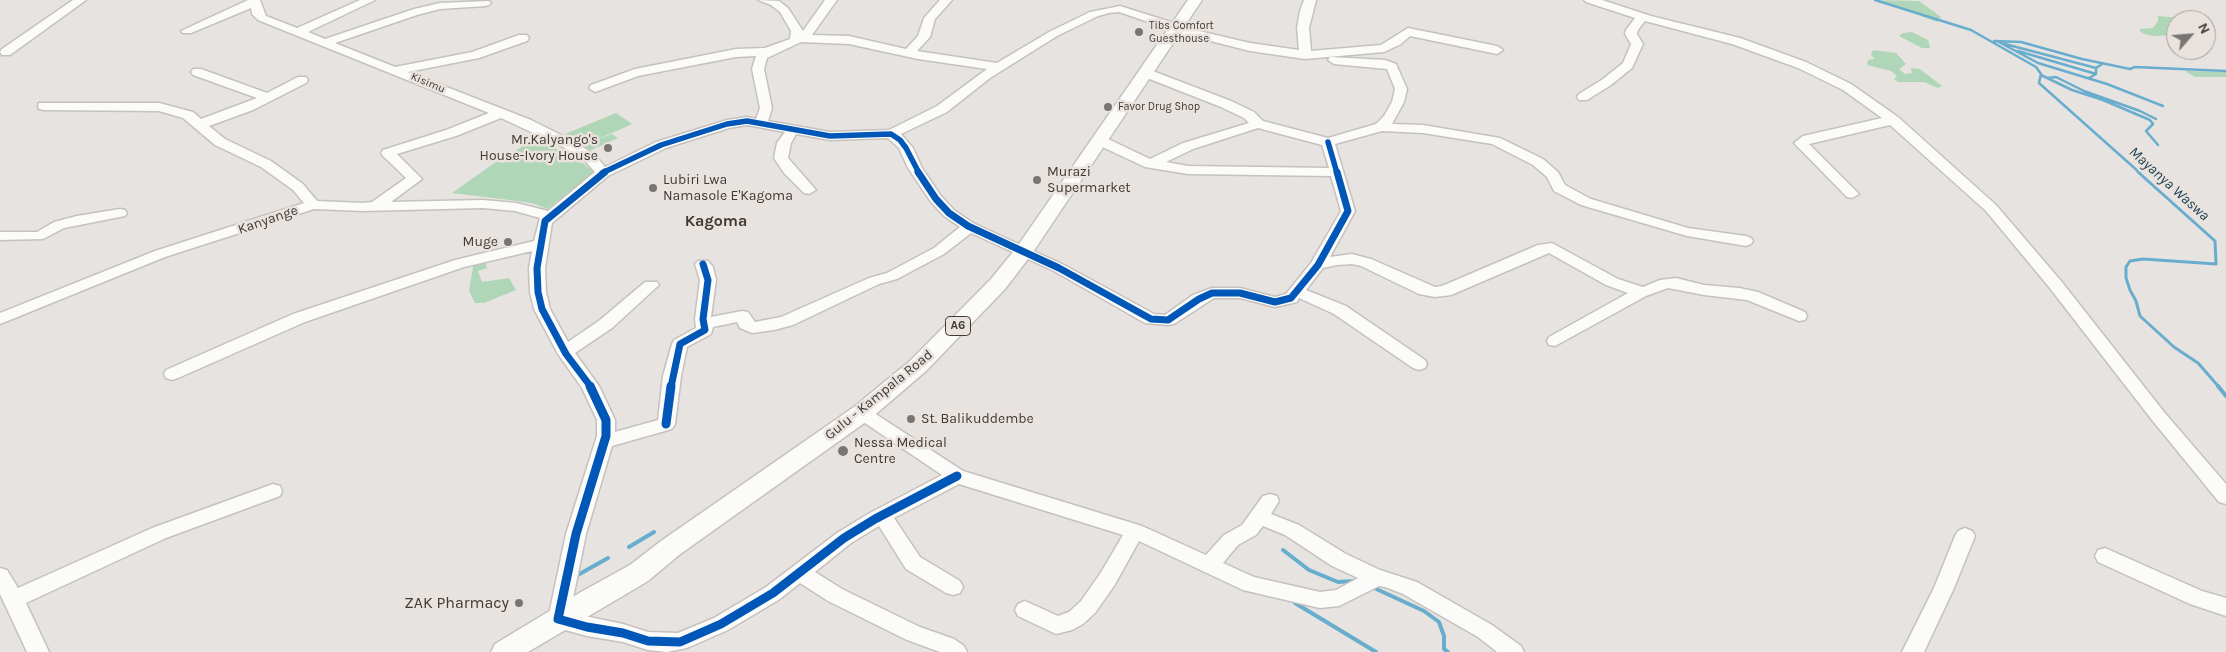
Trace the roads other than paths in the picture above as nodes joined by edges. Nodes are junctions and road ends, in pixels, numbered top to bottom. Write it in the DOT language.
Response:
graph roads {
  1 [pos="80,0"];
  2 [pos="369,0"];
  3 [pos="764,0"];
  4 [pos="831,0"];
  5 [pos="946,0"];
  6 [pos="1195,0"];
  7 [pos="1310,0"];
  8 [pos="1590,0"];
  9 [pos="254,1"];
  10 [pos="485,3"];
  11 [pos="346,4"];
  12 [pos="1110,5"];
  13 [pos="1642,17"];
  14 [pos="1175,28"];
  15 [pos="188,31"];
  16 [pos="298,32"];
  17 [pos="523,38"];
  18 [pos="799,40"];
  19 [pos="327,42"];
  20 [pos="1497,50"];
  21 [pos="6,52"];
  22 [pos="767,52"];
  23 [pos="908,53"];
  24 [pos="1310,55"];
  25 [pos="999,67"];
  26 [pos="397,70"];
  27 [pos="196,72"];
  28 [pos="1146,73"];
  29 [pos="302,80"];
  30 [pos="595,88"];
  31 [pos="267,97"];
  32 [pos="1583,97"];
  33 [pos="44,106"];
  34 [pos="501,113"];
  35 [pos="1893,120"];
  36 [pos="759,123"];
  37 [pos="201,124"];
  38 [pos="1258,124"];
  39 [pos="1381,127"];
  40 [pos="794,129"];
  41 [pos="891,134"];
  42 [pos="1099,140"];
  43 [pos="1328,142"];
  44 [pos="1154,163"];
  45 [pos="1336,172"];
  46 [pos="603,173"];
  47 [pos="809,190"];
  48 [pos="1852,194"];
  49 [pos="313,205"];
  50 [pos="376,206"];
  51 [pos="120,213"];
  52 [pos="549,216"];
  53 [pos="970,227"];
  54 [pos="0,236"];
  55 [pos="1746,241"];
  56 [pos="542,244"];
  57 [pos="1024,251"];
  58 [pos="703,264"];
  59 [pos="1318,265"];
  60 [pos="651,285"];
  61 [pos="1296,292"];
  62 [pos="1642,292"];
  63 [pos="1800,316"];
  64 [pos="0,319"];
  65 [pos="704,324"];
  66 [pos="1555,341"];
  67 [pos="565,352"];
  68 [pos="1419,364"];
  69 [pos="172,374"];
  70 [pos="862,412"];
  71 [pos="604,442"];
  72 [pos="957,476"];
  73 [pos="273,491"];
  74 [pos="2226,497"];
  75 [pos="1270,501"];
  76 [pos="882,516"];
  77 [pos="1258,517"];
  78 [pos="1135,531"];
  79 [pos="1965,536"];
  80 [pos="2105,556"];
  81 [pos="1209,565"];
  82 [pos="799,572"];
  83 [pos="0,576"];
  84 [pos="1377,578"];
  85 [pos="953,587"];
  86 [pos="14,599"];
  87 [pos="2226,607"];
  88 [pos="1025,610"];
  89 [pos="552,623"];
  90 [pos="38,652"];
  91 [pos="505,652"];
  92 [pos="523,652"];
  93 [pos="956,652"];
  94 [pos="1513,652"];
  95 [pos="1913,652"];
  1 -- 21 [label="street"];
  2 -- 11 [label="street"];
  3 -- 18 [label="street"];
  4 -- 18 [label="street"];
  5 -- 23 [label="street"];
  6 -- 14 [label="main road, Gulu - Kampala Road / A6"];
  7 -- 24 [label="street"];
  8 -- 13 [label="street"];
  9 -- 15 [label="street"];
  9 -- 16 [label="street, Kisimu"];
  10 -- 19 [label="street"];
  11 -- 16 [label="street"];
  12 -- 14 [label="street"];
  12 -- 25 [label="street"];
  13 -- 32 [label="street"];
  13 -- 35 [label="street"];
  14 -- 24 [label="street"];
  14 -- 28 [label="main road, Gulu - Kampala Road / A6"];
  16 -- 19 [label="street, Kisimu"];
  17 -- 26 [label="street"];
  18 -- 22 [label="street"];
  18 -- 23 [label="street"];
  19 -- 26 [label="street, Kisimu"];
  20 -- 24 [label="street"];
  22 -- 30 [label="street"];
  22 -- 36 [label="street"];
  23 -- 25 [label="street"];
  24 -- 39 [label="street"];
  25 -- 41 [label="street"];
  26 -- 34 [label="street, Kisimu"];
  27 -- 31 [label="street"];
  28 -- 38 [label="street"];
  28 -- 42 [label="main road, Gulu - Kampala Road / A6"];
  29 -- 31 [label="street"];
  31 -- 37 [label="street"];
  33 -- 37 [label="street"];
  34 -- 46 [label="street, Kisimu"];
  34 -- 50 [label="street"];
  35 -- 48 [label="street"];
  35 -- 74 [label="street"];
  36 -- 40 [label="street"];
  36 -- 46 [label="street"];
  37 -- 49 [label="street"];
  38 -- 43 [label="street"];
  38 -- 44 [label="street"];
  39 -- 43 [label="street"];
  39 -- 55 [label="street"];
  40 -- 41 [label="street"];
  40 -- 47 [label="street"];
  41 -- 53 [label="street"];
  42 -- 44 [label="street"];
  42 -- 57 [label="main road, Gulu - Kampala Road / A6"];
  43 -- 45 [label="street"];
  44 -- 45 [label="street"];
  45 -- 59 [label="street"];
  46 -- 52 [label="street"];
  49 -- 50 [label="street, Kanyange"];
  49 -- 64 [label="street, Kanyange"];
  50 -- 52 [label="street, Kanyange"];
  51 -- 54 [label="street"];
  52 -- 56 [label="street"];
  53 -- 57 [label="street"];
  53 -- 65 [label="street"];
  56 -- 67 [label="street"];
  56 -- 69 [label="street"];
  57 -- 61 [label="street"];
  57 -- 70 [label="main road, Gulu - Kampala Road / A6"];
  58 -- 65 [label="street"];
  59 -- 61 [label="street"];
  59 -- 62 [label="street"];
  60 -- 67 [label="street"];
  61 -- 68 [label="street"];
  62 -- 63 [label="street"];
  62 -- 66 [label="street"];
  65 -- 71 [label="street"];
  67 -- 71 [label="street"];
  70 -- 72 [label="street"];
  70 -- 89 [label="main road, Gulu - Kampala Road / A6"];
  71 -- 89 [label="street"];
  72 -- 76 [label="street"];
  72 -- 78 [label="street"];
  73 -- 86 [label="street"];
  75 -- 77 [label="street"];
  76 -- 82 [label="street"];
  76 -- 85 [label="street"];
  77 -- 81 [label="street"];
  77 -- 84 [label="street"];
  78 -- 81 [label="street"];
  78 -- 88 [label="street"];
  79 -- 95 [label="street"];
  80 -- 87 [label="street"];
  81 -- 84 [label="street"];
  82 -- 89 [label="street"];
  82 -- 93 [label="street"];
  83 -- 86 [label="street"];
  84 -- 94 [label="street"];
  86 -- 90 [label="street"];
  89 -- 91 [label="main road, Gulu - Kampala Road"];
  89 -- 92 [label="street"];
}
